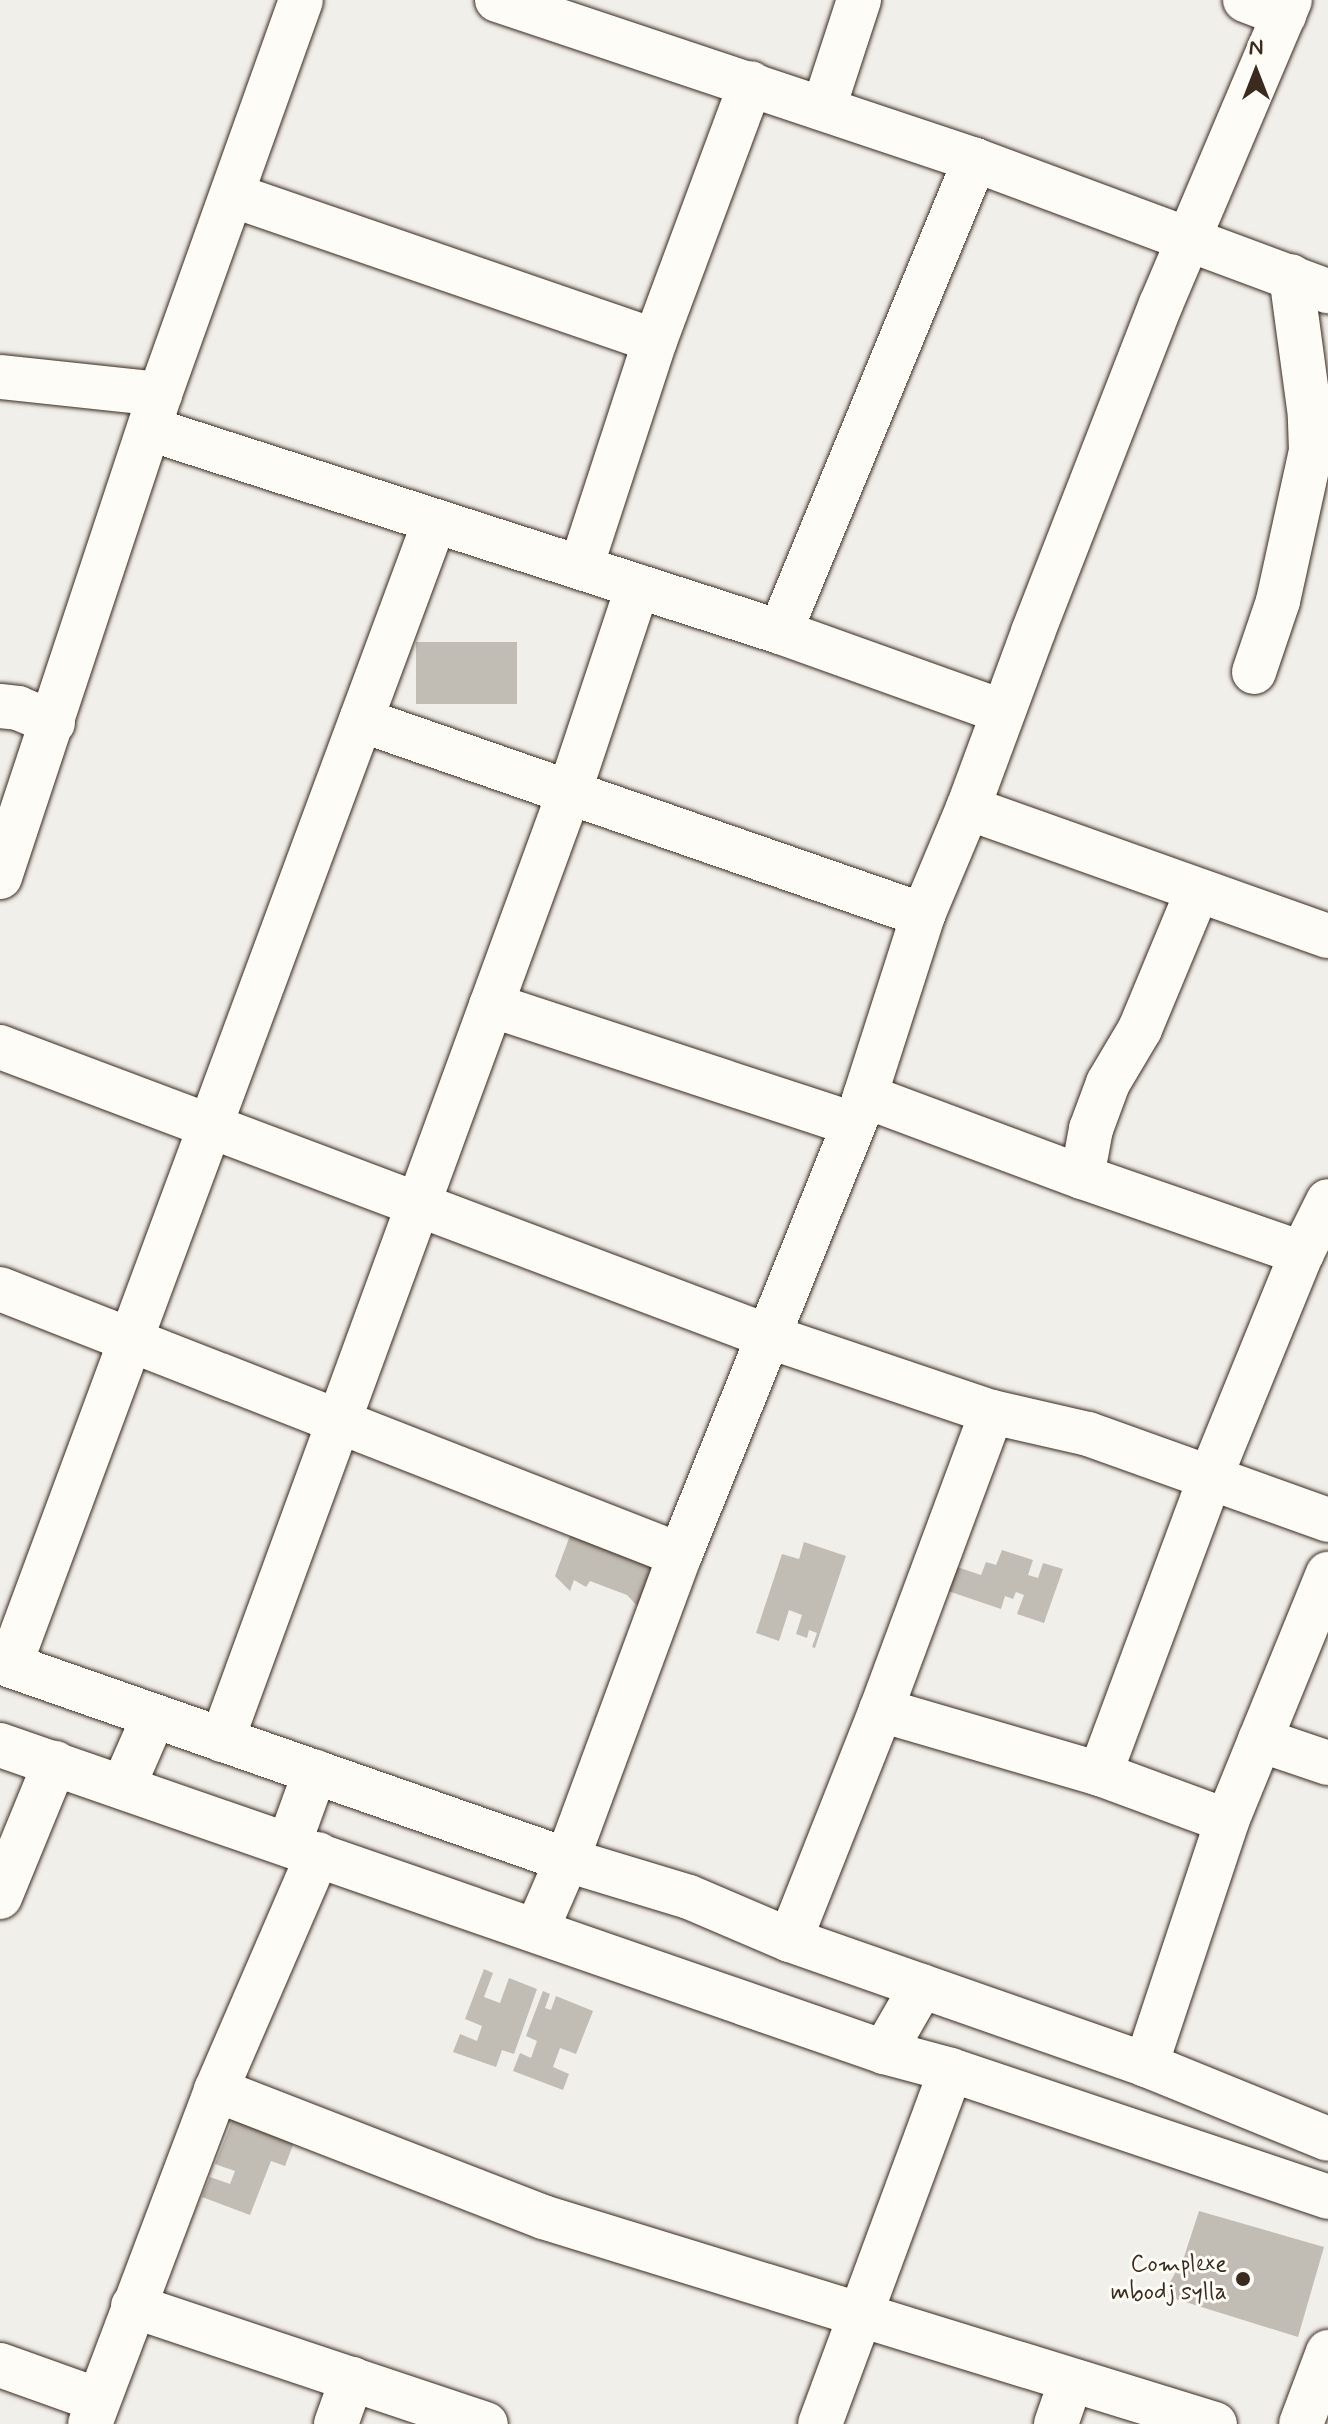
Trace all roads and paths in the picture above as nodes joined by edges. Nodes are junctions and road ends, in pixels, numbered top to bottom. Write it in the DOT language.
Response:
graph roads {
  1 [pos="301,0"];
  2 [pos="497,0"];
  3 [pos="859,0"];
  4 [pos="1273,5"];
  5 [pos="751,83"];
  6 [pos="824,107"];
  7 [pos="975,160"];
  8 [pos="232,195"];
  9 [pos="1191,237"];
  10 [pos="1309,283"];
  11 [pos="655,341"];
  12 [pos="0,377"];
  13 [pos="155,411"];
  14 [pos="434,523"];
  15 [pos="581,567"];
  16 [pos="638,586"];
  17 [pos="780,632"];
  18 [pos="1254,672"];
  19 [pos="0,706"];
  20 [pos="1003,712"];
  21 [pos="361,720"];
  22 [pos="53,723"];
  23 [pos="569,793"];
  24 [pos="968,808"];
  25 [pos="0,877"];
  26 [pos="1197,892"];
  27 [pos="923,915"];
  28 [pos="1328,936"];
  29 [pos="491,1005"];
  30 [pos="0,1047"];
  31 [pos="859,1110"];
  32 [pos="211,1125"];
  33 [pos="1082,1177"];
  34 [pos="1328,1201"];
  35 [pos="418,1202"];
  36 [pos="1302,1253"];
  37 [pos="0,1289"];
  38 [pos="770,1337"];
  39 [pos="131,1338"];
  40 [pos="992,1412"];
  41 [pos="339,1419"];
  42 [pos="1210,1478"];
  43 [pos="1328,1520"];
  44 [pos="680,1555"];
  45 [pos="1328,1574"];
  46 [pos="5,1663"];
  47 [pos="881,1710"];
  48 [pos="154,1716"];
  49 [pos="222,1740"];
  50 [pos="1260,1740"];
  51 [pos="0,1745"];
  52 [pos="55,1763"];
  53 [pos="1328,1763"];
  54 [pos="315,1772"];
  55 [pos="1100,1774"];
  56 [pos="123,1787"];
  57 [pos="1227,1821"];
  58 [pos="304,1849"];
  59 [pos="567,1860"];
  60 [pos="0,1897"];
  61 [pos="537,1929"];
  62 [pos="790,1940"];
  63 [pos="922,1986"];
  64 [pos="884,2052"];
  65 [pos="1146,2065"];
  66 [pos="951,2070"];
  67 [pos="216,2090"];
  68 [pos="1328,2139"];
  69 [pos="1328,2197"];
  70 [pos="133,2306"];
  71 [pos="860,2315"];
  72 [pos="1328,2352"];
  73 [pos="0,2365"];
  74 [pos="352,2379"];
  75 [pos="1071,2381"];
  76 [pos="94,2412"];
  77 [pos="336,2424"];
  78 [pos="486,2424"];
  79 [pos="820,2424"];
  80 [pos="1056,2424"];
  81 [pos="1215,2424"];
  82 [pos="1301,2424"];
  1 -- 8 [label="street"];
  2 -- 5 [label="street"];
  3 -- 6 [label="street"];
  4 -- 9 [label="street"];
  5 -- 6 [label="street"];
  5 -- 11 [label="street"];
  6 -- 7 [label="street"];
  7 -- 9 [label="street"];
  7 -- 17 [label="street"];
  8 -- 11 [label="street"];
  8 -- 13 [label="street"];
  9 -- 10 [label="street"];
  9 -- 20 [label="street"];
  10 -- 18 [label="street"];
  11 -- 15 [label="street"];
  12 -- 13 [label="street"];
  13 -- 14 [label="street"];
  13 -- 22 [label="street"];
  14 -- 15 [label="street"];
  14 -- 21 [label="street"];
  15 -- 16 [label="street"];
  16 -- 17 [label="street"];
  16 -- 23 [label="street"];
  17 -- 20 [label="street"];
  19 -- 22 [label="street"];
  20 -- 24 [label="street"];
  21 -- 23 [label="street"];
  21 -- 32 [label="street"];
  22 -- 25 [label="street"];
  23 -- 27 [label="street"];
  23 -- 29 [label="street"];
  24 -- 26 [label="street"];
  24 -- 27 [label="street"];
  26 -- 28 [label="street"];
  26 -- 33 [label="street"];
  27 -- 31 [label="street"];
  29 -- 31 [label="street"];
  29 -- 35 [label="street"];
  30 -- 32 [label="street"];
  31 -- 33 [label="street"];
  31 -- 38 [label="street"];
  32 -- 35 [label="street"];
  32 -- 39 [label="street"];
  33 -- 36 [label="street"];
  34 -- 36 [label="street"];
  35 -- 38 [label="street"];
  35 -- 41 [label="street"];
  36 -- 42 [label="street"];
  37 -- 39 [label="street"];
  38 -- 40 [label="street"];
  38 -- 44 [label="street"];
  39 -- 41 [label="street"];
  39 -- 46 [label="street"];
  40 -- 42 [label="street"];
  40 -- 47 [label="street"];
  41 -- 44 [label="street"];
  41 -- 49 [label="street"];
  42 -- 43 [label="street"];
  42 -- 55 [label="street"];
  44 -- 59 [label="street"];
  45 -- 50 [label="street"];
  46 -- 48 [label="street"];
  47 -- 55 [label="street"];
  47 -- 62 [label="street"];
  48 -- 49 [label="street"];
  48 -- 56 [label="street"];
  49 -- 54 [label="street"];
  50 -- 53 [label="street"];
  50 -- 57 [label="street"];
  51 -- 52 [label="street"];
  52 -- 56 [label="street"];
  52 -- 60 [label="street"];
  54 -- 58 [label="street"];
  54 -- 59 [label="street"];
  55 -- 57 [label="street"];
  56 -- 58 [label="street"];
  57 -- 65 [label="street"];
  58 -- 61 [label="street"];
  58 -- 67 [label="street"];
  59 -- 61 [label="street"];
  59 -- 62 [label="street"];
  61 -- 64 [label="street"];
  62 -- 63 [label="street"];
  63 -- 64 [label="street"];
  63 -- 65 [label="street"];
  64 -- 66 [label="street"];
  65 -- 68 [label="street"];
  66 -- 69 [label="street"];
  66 -- 71 [label="street"];
  67 -- 70 [label="street"];
  67 -- 71 [label="street"];
  70 -- 74 [label="street"];
  70 -- 76 [label="street"];
  71 -- 75 [label="street"];
  71 -- 79 [label="street"];
  72 -- 82 [label="street"];
  73 -- 76 [label="street"];
  74 -- 77 [label="street"];
  74 -- 78 [label="street"];
  75 -- 80 [label="street"];
  75 -- 81 [label="street"];
}
